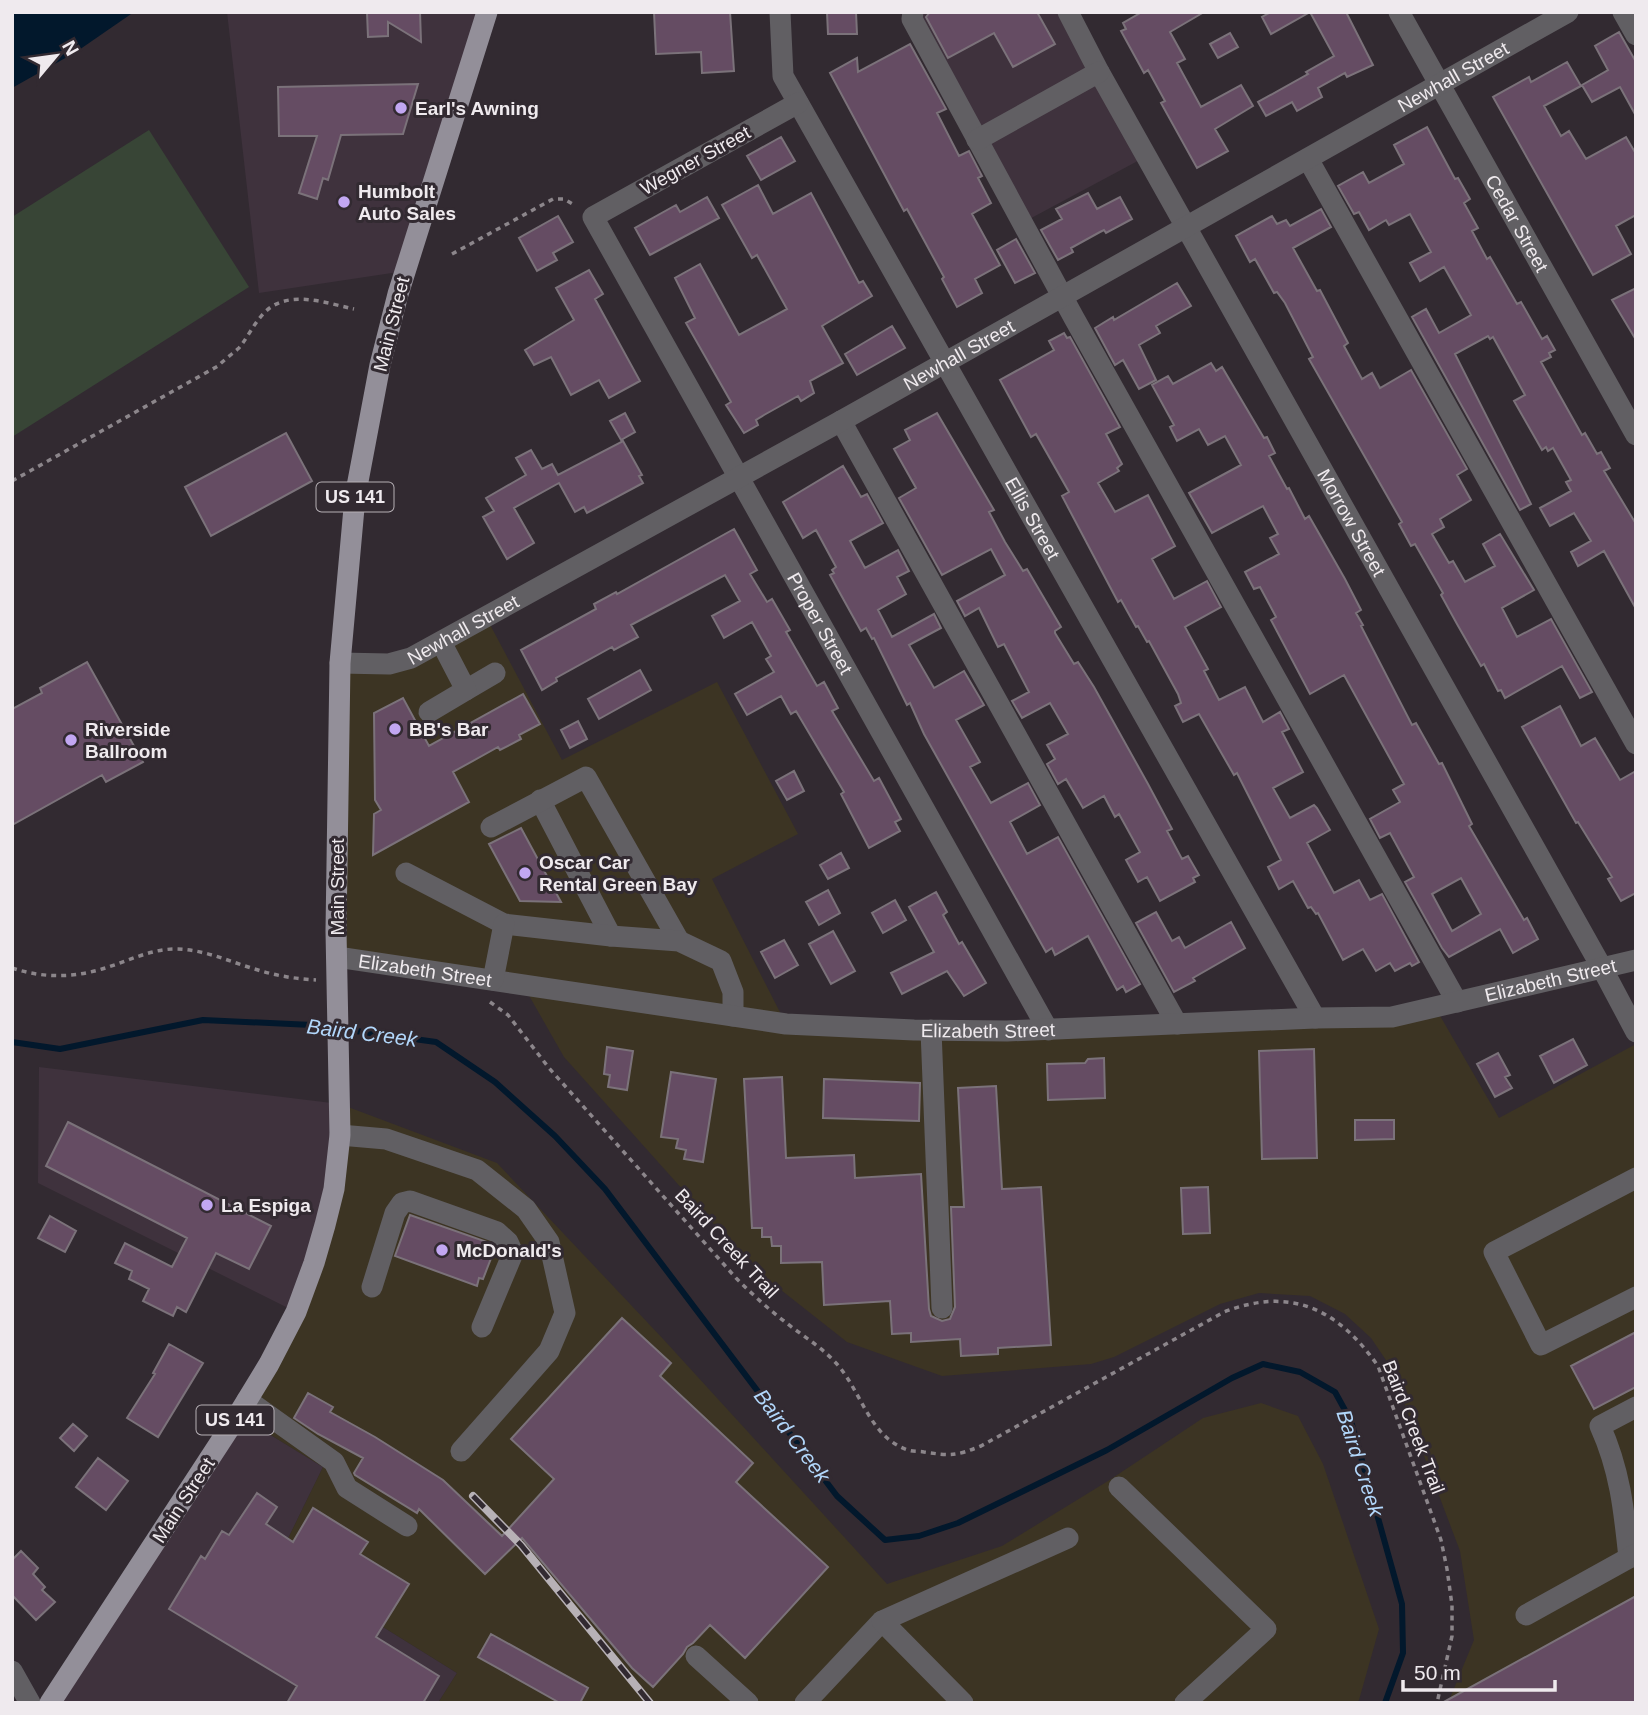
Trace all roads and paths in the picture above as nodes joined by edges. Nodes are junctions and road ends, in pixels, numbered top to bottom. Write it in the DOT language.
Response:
graph roads {
  1 [pos="487,12"];
  2 [pos="780,12"];
  3 [pos="913,12"];
  4 [pos="1068,12"];
  5 [pos="1399,12"];
  6 [pos="1568,12"];
  7 [pos="1623,12"];
  8 [pos="1636,35"];
  9 [pos="1099,72"];
  10 [pos="1439,85"];
  11 [pos="798,103"];
  12 [pos="976,140"];
  13 [pos="1308,159"];
  14 [pos="585,212"];
  15 [pos="1186,227"];
  16 [pos="452,254"];
  17 [pos="1062,297"];
  18 [pos="354,309"];
  19 [pos="944,363"];
  20 [pos="841,421"];
  21 [pos="1636,435"];
  22 [pos="738,478"];
  23 [pos="12,481"];
  24 [pos="441,642"];
  25 [pos="341,663"];
  26 [pos="495,673"];
  27 [pos="466,690"];
  28 [pos="429,712"];
  29 [pos="1636,744"];
  30 [pos="540,800"];
  31 [pos="491,827"];
  32 [pos="406,873"];
  33 [pos="504,924"];
  34 [pos="611,936"];
  35 [pos="679,941"];
  36 [pos="337,957"];
  37 [pos="1636,960"];
  38 [pos="12,968"];
  39 [pos="1602,968"];
  40 [pos="490,990"];
  41 [pos="338,991"];
  42 [pos="1457,1002"];
  43 [pos="733,1016"];
  44 [pos="1315,1018"];
  45 [pos="1177,1024"];
  46 [pos="931,1030"];
  47 [pos="1048,1030"];
  48 [pos="1636,1032"];
  49 [pos="340,1135"];
  50 [pos="1636,1178"];
  51 [pos="372,1287"];
  52 [pos="1636,1297"];
  53 [pos="942,1307"];
  54 [pos="482,1327"];
  55 [pos="247,1400"];
  56 [pos="1636,1407"];
  57 [pos="461,1451"];
  58 [pos="1119,1487"];
  59 [pos="407,1526"];
  60 [pos="1068,1538"];
  61 [pos="1632,1556"];
  62 [pos="1526,1615"];
  63 [pos="882,1621"];
  64 [pos="696,1656"];
  65 [pos="12,1671"];
  66 [pos="30,1703"];
  67 [pos="50,1703"];
  68 [pos="748,1703"];
  69 [pos="804,1703"];
  70 [pos="963,1703"];
  71 [pos="1185,1703"];
  72 [pos="1437,1703"];
  1 -- 25 [label="main road, Main Street / US 141"];
  2 -- 11 [label="street, Ellis Street"];
  3 -- 12 [label="street"];
  4 -- 9 [label="street, Morrow Street"];
  5 -- 10 [label="street, Cedar Street"];
  6 -- 10 [label="street, Newhall Street"];
  7 -- 8 [label="street"];
  9 -- 12 [label="street"];
  9 -- 15 [label="street, Morrow Street"];
  10 -- 13 [label="street, Newhall Street"];
  10 -- 21 [label="street, Cedar Street"];
  11 -- 14 [label="street, Wegner Street"];
  11 -- 19 [label="street, Ellis Street"];
  12 -- 17 [label="street"];
  13 -- 15 [label="street, Newhall Street"];
  13 -- 29 [label="street"];
  14 -- 16 [label="path"];
  14 -- 22 [label="street, Proper Street"];
  15 -- 17 [label="street, Newhall Street"];
  15 -- 39 [label="street, Morrow Street"];
  17 -- 19 [label="street, Newhall Street"];
  17 -- 42 [label="street"];
  18 -- 23 [label="path"];
  19 -- 20 [label="street, Newhall Street"];
  19 -- 44 [label="street, Ellis Street"];
  20 -- 22 [label="street, Newhall Street"];
  20 -- 45 [label="street"];
  22 -- 24 [label="street, Newhall Street"];
  22 -- 47 [label="street, Proper Street"];
  24 -- 25 [label="street, Newhall Street"];
  24 -- 27 [label="street"];
  25 -- 36 [label="main road, Main Street / US 141"];
  26 -- 27 [label="street"];
  27 -- 28 [label="street"];
  30 -- 31 [label="street"];
  30 -- 34 [label="street"];
  30 -- 35 [label="street"];
  32 -- 33 [label="street"];
  33 -- 34 [label="street"];
  33 -- 40 [label="street"];
  34 -- 35 [label="street"];
  35 -- 43 [label="street"];
  36 -- 40 [label="street, Elizabeth Street"];
  36 -- 41 [label="main road, Main Street / US 141"];
  37 -- 39 [label="street, Elizabeth Street"];
  38 -- 41 [label="path"];
  39 -- 42 [label="street, Elizabeth Street"];
  39 -- 48 [label="street, Morrow Street"];
  40 -- 43 [label="street, Elizabeth Street"];
  40 -- 72 [label="path, Baird Creek Trail"];
  41 -- 49 [label="main road, Main Street / US 141"];
  42 -- 44 [label="street, Elizabeth Street"];
  43 -- 46 [label="street, Elizabeth Street"];
  44 -- 45 [label="street, Elizabeth Street"];
  45 -- 47 [label="street, Elizabeth Street"];
  46 -- 47 [label="street, Elizabeth Street"];
  46 -- 53 [label="street"];
  49 -- 55 [label="main road, Main Street / US 141"];
  49 -- 57 [label="street"];
  50 -- 52 [label="street"];
  51 -- 54 [label="street"];
  55 -- 59 [label="street"];
  55 -- 67 [label="main road, Main Street / US 141"];
  56 -- 61 [label="street"];
  58 -- 71 [label="street"];
  60 -- 63 [label="street"];
  61 -- 62 [label="street"];
  63 -- 69 [label="street"];
  63 -- 70 [label="street"];
  64 -- 68 [label="street"];
  65 -- 66 [label="street"];
}
